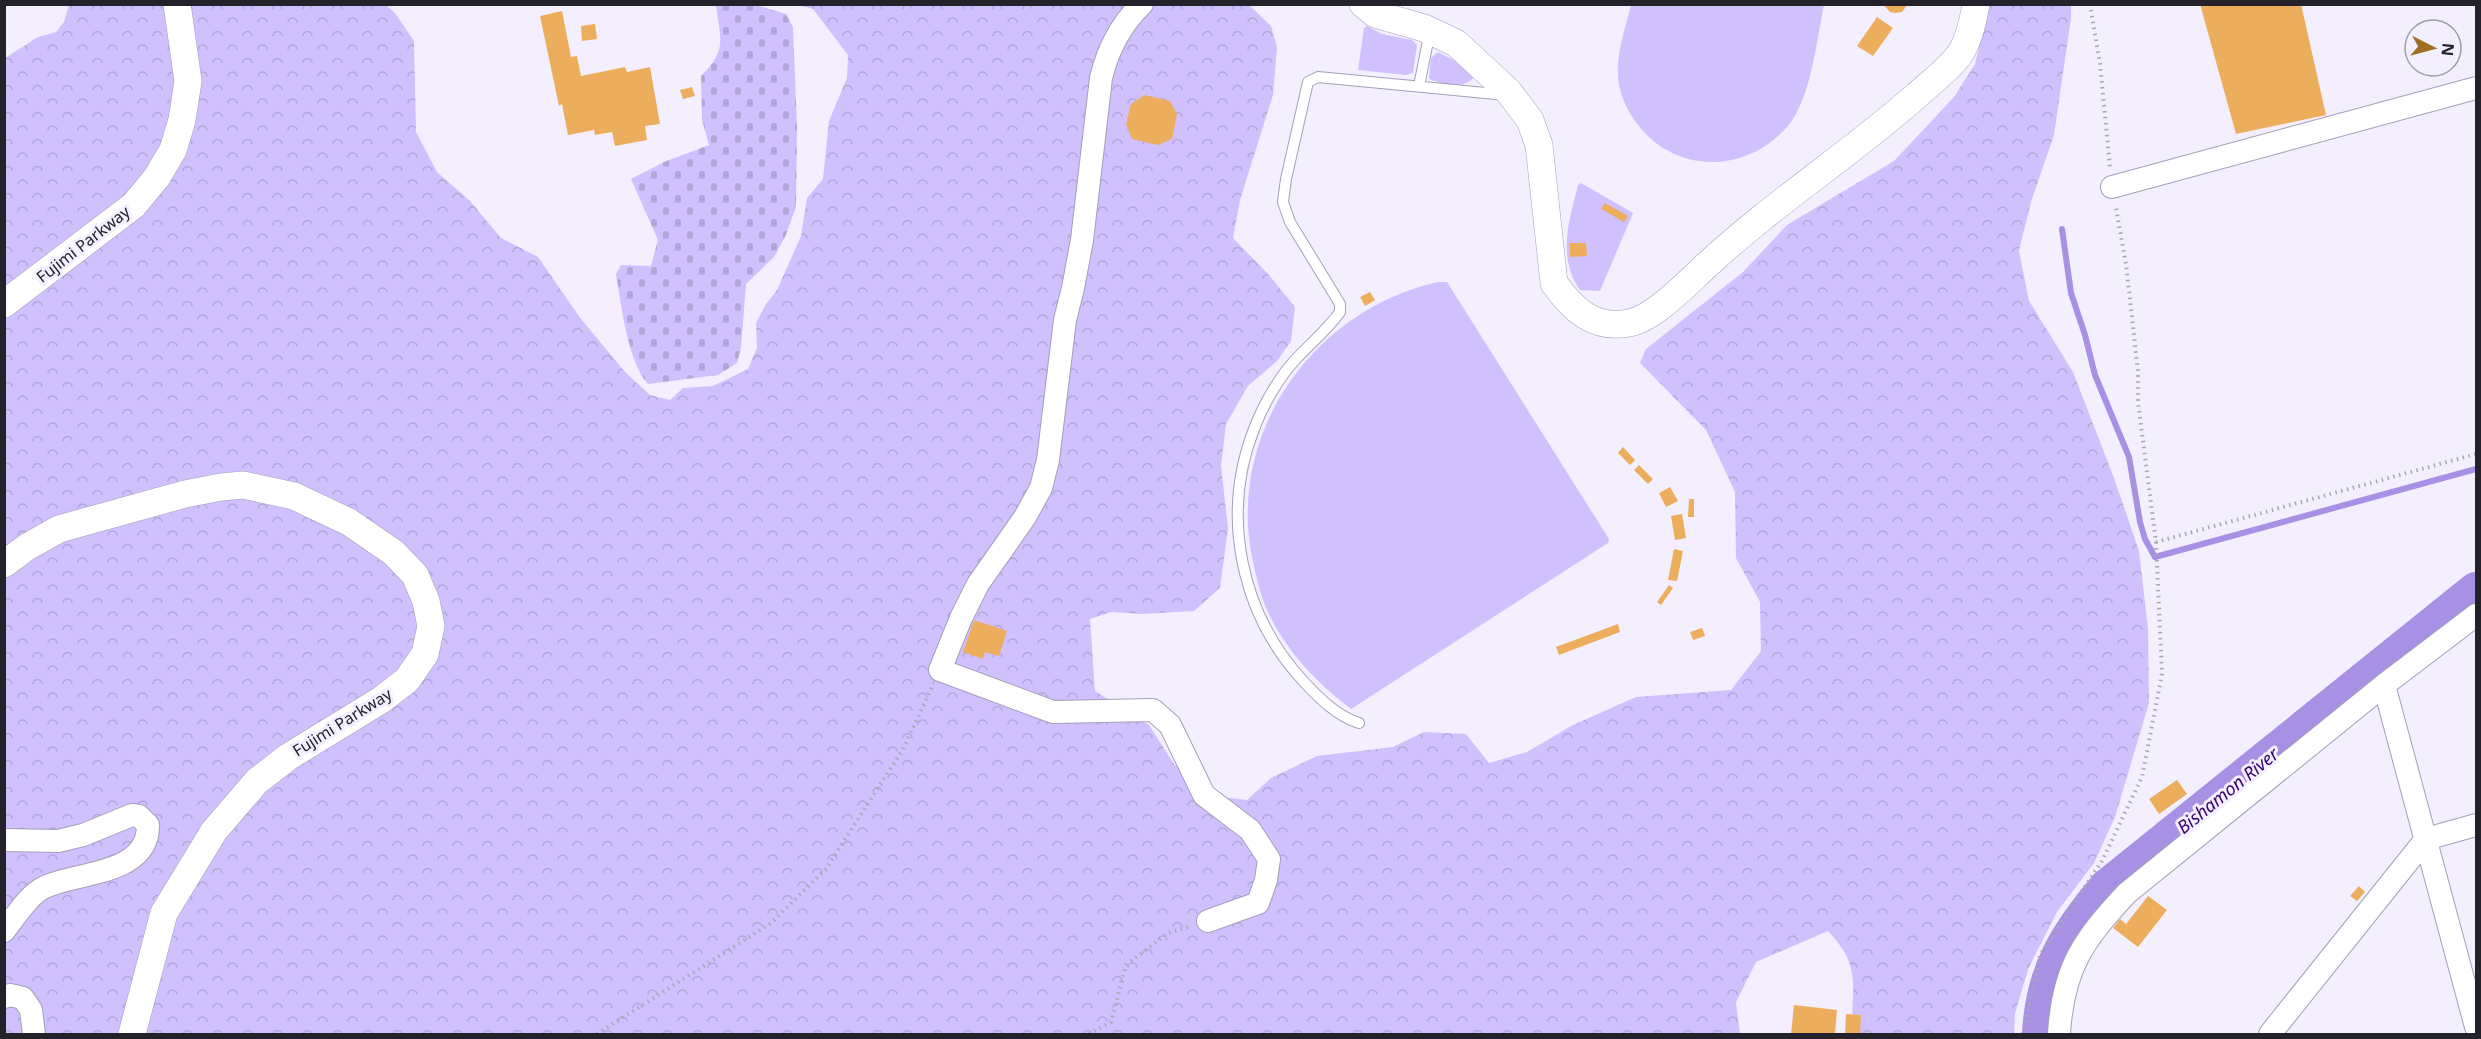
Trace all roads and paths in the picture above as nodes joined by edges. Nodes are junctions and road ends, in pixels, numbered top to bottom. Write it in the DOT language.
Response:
graph roads {
  1 [pos="177,4"];
  2 [pos="1142,4"];
  3 [pos="1363,4"];
  4 [pos="1976,4"];
  5 [pos="2090,4"];
  6 [pos="1430,31"];
  7 [pos="1419,86"];
  8 [pos="2476,88"];
  9 [pos="1508,91"];
  10 [pos="2112,187"];
  11 [pos="4,304"];
  12 [pos="2476,454"];
  13 [pos="2156,542"];
  14 [pos="4,564"];
  15 [pos="2476,615"];
  16 [pos="940,670"];
  17 [pos="2384,685"];
  18 [pos="1359,723"];
  19 [pos="2476,825"];
  20 [pos="2426,839"];
  21 [pos="4,840"];
  22 [pos="1208,921"];
  23 [pos="4,931"];
  24 [pos="4,997"];
  25 [pos="2476,1027"];
  26 [pos="34,1035"];
  27 [pos="132,1035"];
  28 [pos="597,1035"];
  29 [pos="1089,1035"];
  30 [pos="2023,1035"];
  31 [pos="2059,1035"];
  32 [pos="2270,1035"];
  1 -- 11 [label="street, Fujimi Parkway"];
  2 -- 16 [label="street"];
  3 -- 6 [label="street"];
  4 -- 9 [label="street"];
  5 -- 10 [label="path"];
  6 -- 7 [label="lane"];
  6 -- 9 [label="street"];
  7 -- 9 [label="lane"];
  7 -- 18 [label="lane"];
  8 -- 10 [label="street"];
  10 -- 13 [label="path"];
  12 -- 13 [label="path"];
  13 -- 30 [label="path"];
  14 -- 27 [label="street, Fujimi Parkway"];
  15 -- 17 [label="street"];
  16 -- 22 [label="street"];
  16 -- 28 [label="path"];
  17 -- 20 [label="street"];
  17 -- 31 [label="street"];
  19 -- 20 [label="street"];
  20 -- 25 [label="street"];
  20 -- 32 [label="street"];
  21 -- 23 [label="street"];
  22 -- 29 [label="path"];
  24 -- 26 [label="street"];
}
